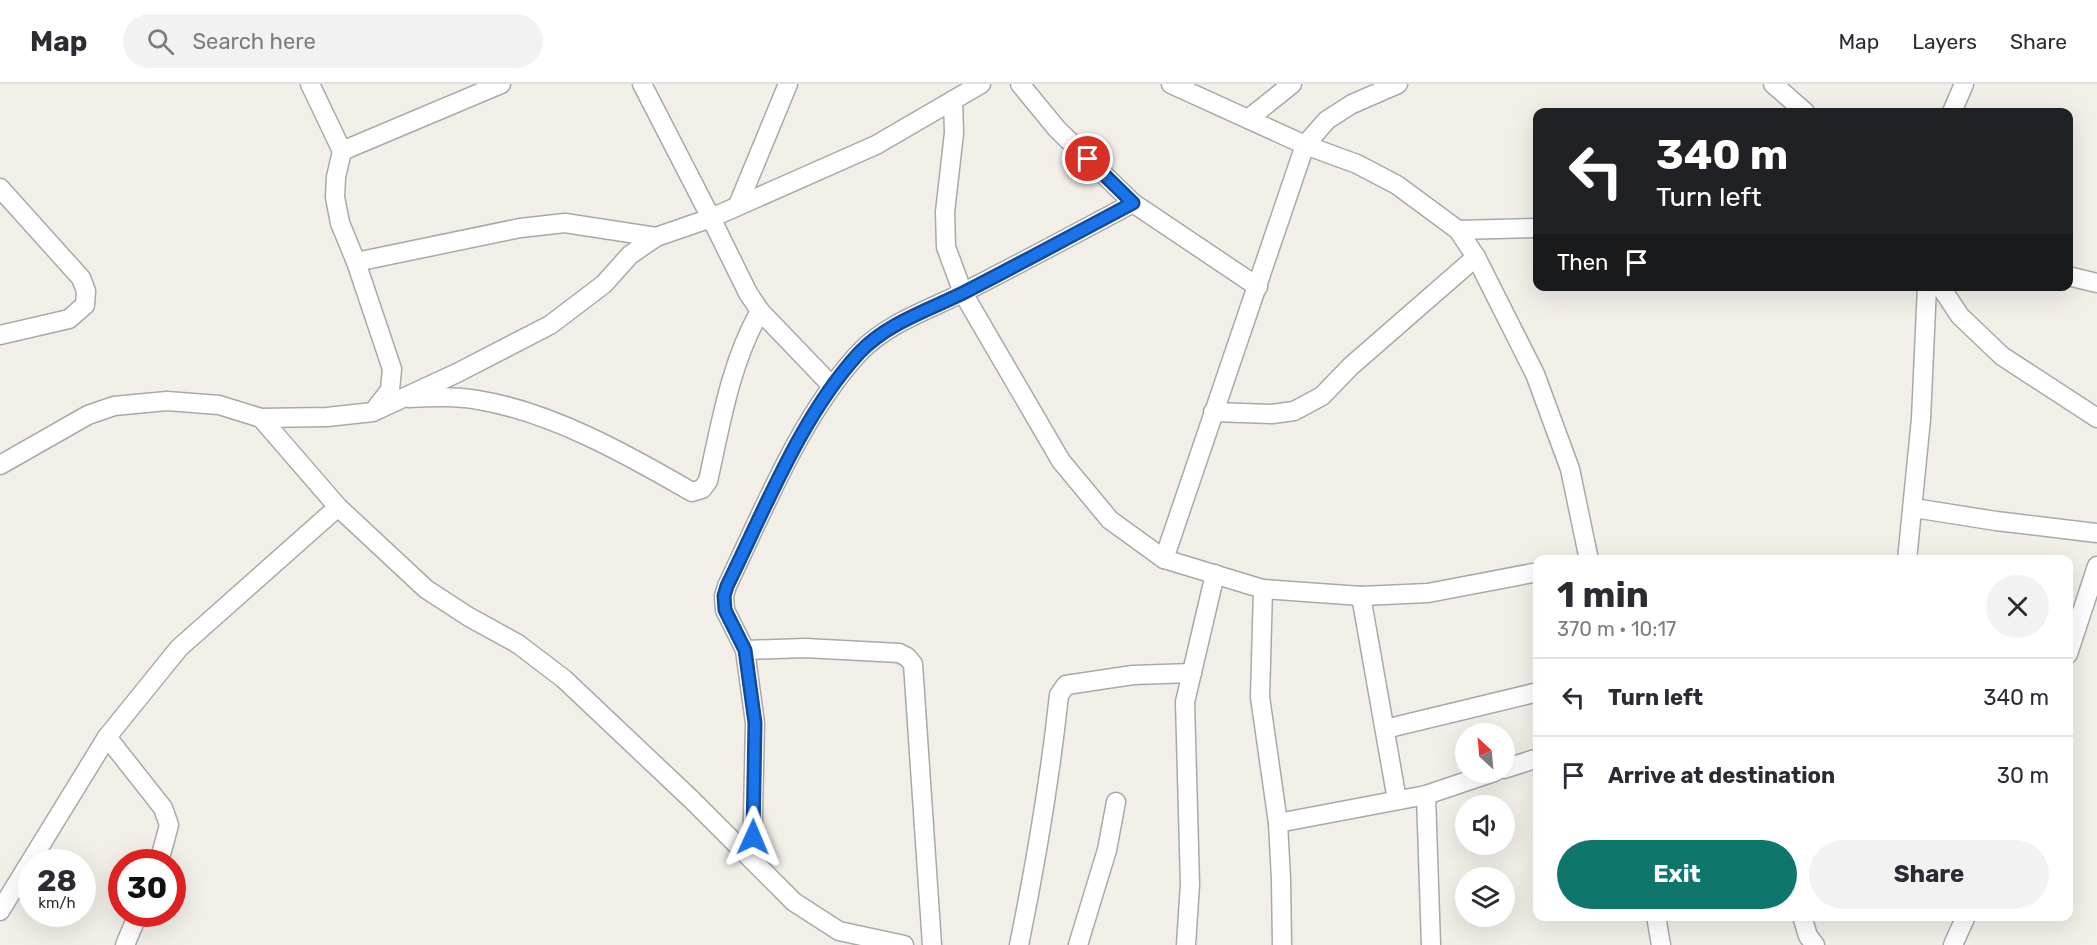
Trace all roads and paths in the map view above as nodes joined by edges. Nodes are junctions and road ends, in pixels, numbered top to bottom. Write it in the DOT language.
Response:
graph roads {
  1 [pos="310,84"];
  2 [pos="501,84"];
  3 [pos="642,84"];
  4 [pos="788,84"];
  5 [pos="981,84"];
  6 [pos="1020,84"];
  7 [pos="1171,84"];
  8 [pos="1292,84"];
  9 [pos="1398,84"];
  10 [pos="1773,84"];
  11 [pos="1964,84"];
  12 [pos="953,100"];
  13 [pos="1800,108"];
  14 [pos="1954,108"];
  15 [pos="1248,119"];
  16 [pos="1305,145"];
  17 [pos="342,151"];
  18 [pos="0,188"];
  19 [pos="1133,203"];
  20 [pos="738,205"];
  21 [pos="711,218"];
  22 [pos="1533,228"];
  23 [pos="1458,230"];
  24 [pos="656,237"];
  25 [pos="1476,257"];
  26 [pos="356,262"];
  27 [pos="2073,277"];
  28 [pos="2097,283"];
  29 [pos="1258,287"];
  30 [pos="1927,291"];
  31 [pos="1943,291"];
  32 [pos="963,293"];
  33 [pos="760,311"];
  34 [pos="0,335"];
  35 [pos="832,386"];
  36 [pos="402,398"];
  37 [pos="373,412"];
  38 [pos="1213,412"];
  39 [pos="261,418"];
  40 [pos="2097,418"];
  41 [pos="0,465"];
  42 [pos="338,507"];
  43 [pos="1914,508"];
  44 [pos="2097,533"];
  45 [pos="1588,555"];
  46 [pos="1908,555"];
  47 [pos="1164,559"];
  48 [pos="2097,566"];
  49 [pos="1533,573"];
  50 [pos="1215,574"];
  51 [pos="1263,589"];
  52 [pos="1361,596"];
  53 [pos="2073,636"];
  54 [pos="745,650"];
  55 [pos="1192,673"];
  56 [pos="1533,693"];
  57 [pos="1385,729"];
  58 [pos="107,737"];
  59 [pos="1533,760"];
  60 [pos="1515,765"];
  61 [pos="1461,783"];
  62 [pos="1426,795"];
  63 [pos="1397,800"];
  64 [pos="1116,802"];
  65 [pos="1278,823"];
  66 [pos="163,849"];
  67 [pos="752,860"];
  68 [pos="0,911"];
  69 [pos="1657,921"];
  70 [pos="1804,921"];
  71 [pos="1964,921"];
  72 [pos="133,927"];
  73 [pos="126,945"];
  74 [pos="904,945"];
  75 [pos="932,945"];
  76 [pos="1019,945"];
  77 [pos="1078,945"];
  78 [pos="1186,945"];
  79 [pos="1282,945"];
  80 [pos="1431,945"];
  81 [pos="1661,945"];
  82 [pos="1815,945"];
  83 [pos="1953,945"];
  1 -- 17 [label="street"];
  2 -- 17 [label="street"];
  3 -- 21 [label="street"];
  4 -- 20 [label="street"];
  5 -- 12 [label="street"];
  6 -- 19 [label="street"];
  7 -- 15 [label="street"];
  8 -- 15 [label="street"];
  9 -- 16 [label="street"];
  10 -- 13 [label="street"];
  11 -- 14 [label="street"];
  12 -- 20 [label="street"];
  12 -- 32 [label="street"];
  15 -- 16 [label="street"];
  16 -- 23 [label="street"];
  16 -- 29 [label="street"];
  17 -- 26 [label="street"];
  18 -- 34 [label="street"];
  19 -- 29 [label="street"];
  19 -- 32 [label="street"];
  20 -- 21 [label="street"];
  21 -- 24 [label="street"];
  21 -- 33 [label="street"];
  22 -- 23 [label="street"];
  23 -- 25 [label="street"];
  24 -- 26 [label="street"];
  24 -- 36 [label="street"];
  25 -- 38 [label="street"];
  25 -- 45 [label="street"];
  26 -- 37 [label="street"];
  27 -- 28 [label="street"];
  29 -- 38 [label="street"];
  30 -- 43 [label="street"];
  31 -- 40 [label="street"];
  32 -- 35 [label="street"];
  32 -- 47 [label="street"];
  33 -- 35 [label="street"];
  33 -- 36 [label="street"];
  35 -- 54 [label="street"];
  36 -- 37 [label="street"];
  37 -- 39 [label="street"];
  38 -- 47 [label="street"];
  39 -- 41 [label="street"];
  39 -- 42 [label="street"];
  42 -- 58 [label="street"];
  42 -- 67 [label="street"];
  43 -- 44 [label="street"];
  43 -- 46 [label="street"];
  47 -- 50 [label="street"];
  48 -- 53 [label="street"];
  49 -- 52 [label="street"];
  50 -- 51 [label="street"];
  50 -- 55 [label="street"];
  51 -- 52 [label="street"];
  51 -- 65 [label="street"];
  52 -- 57 [label="street"];
  54 -- 67 [label="street"];
  54 -- 75 [label="street"];
  55 -- 76 [label="street"];
  55 -- 78 [label="street"];
  56 -- 57 [label="street"];
  57 -- 63 [label="street"];
  58 -- 66 [label="street"];
  58 -- 68 [label="street"];
  59 -- 60 [label="street"];
  61 -- 62 [label="street"];
  62 -- 63 [label="street"];
  62 -- 80 [label="street"];
  63 -- 65 [label="street"];
  64 -- 77 [label="street"];
  65 -- 79 [label="street"];
  67 -- 74 [label="street"];
  69 -- 81 [label="street"];
  70 -- 82 [label="street"];
  71 -- 83 [label="street"];
  72 -- 73 [label="street"];
}
